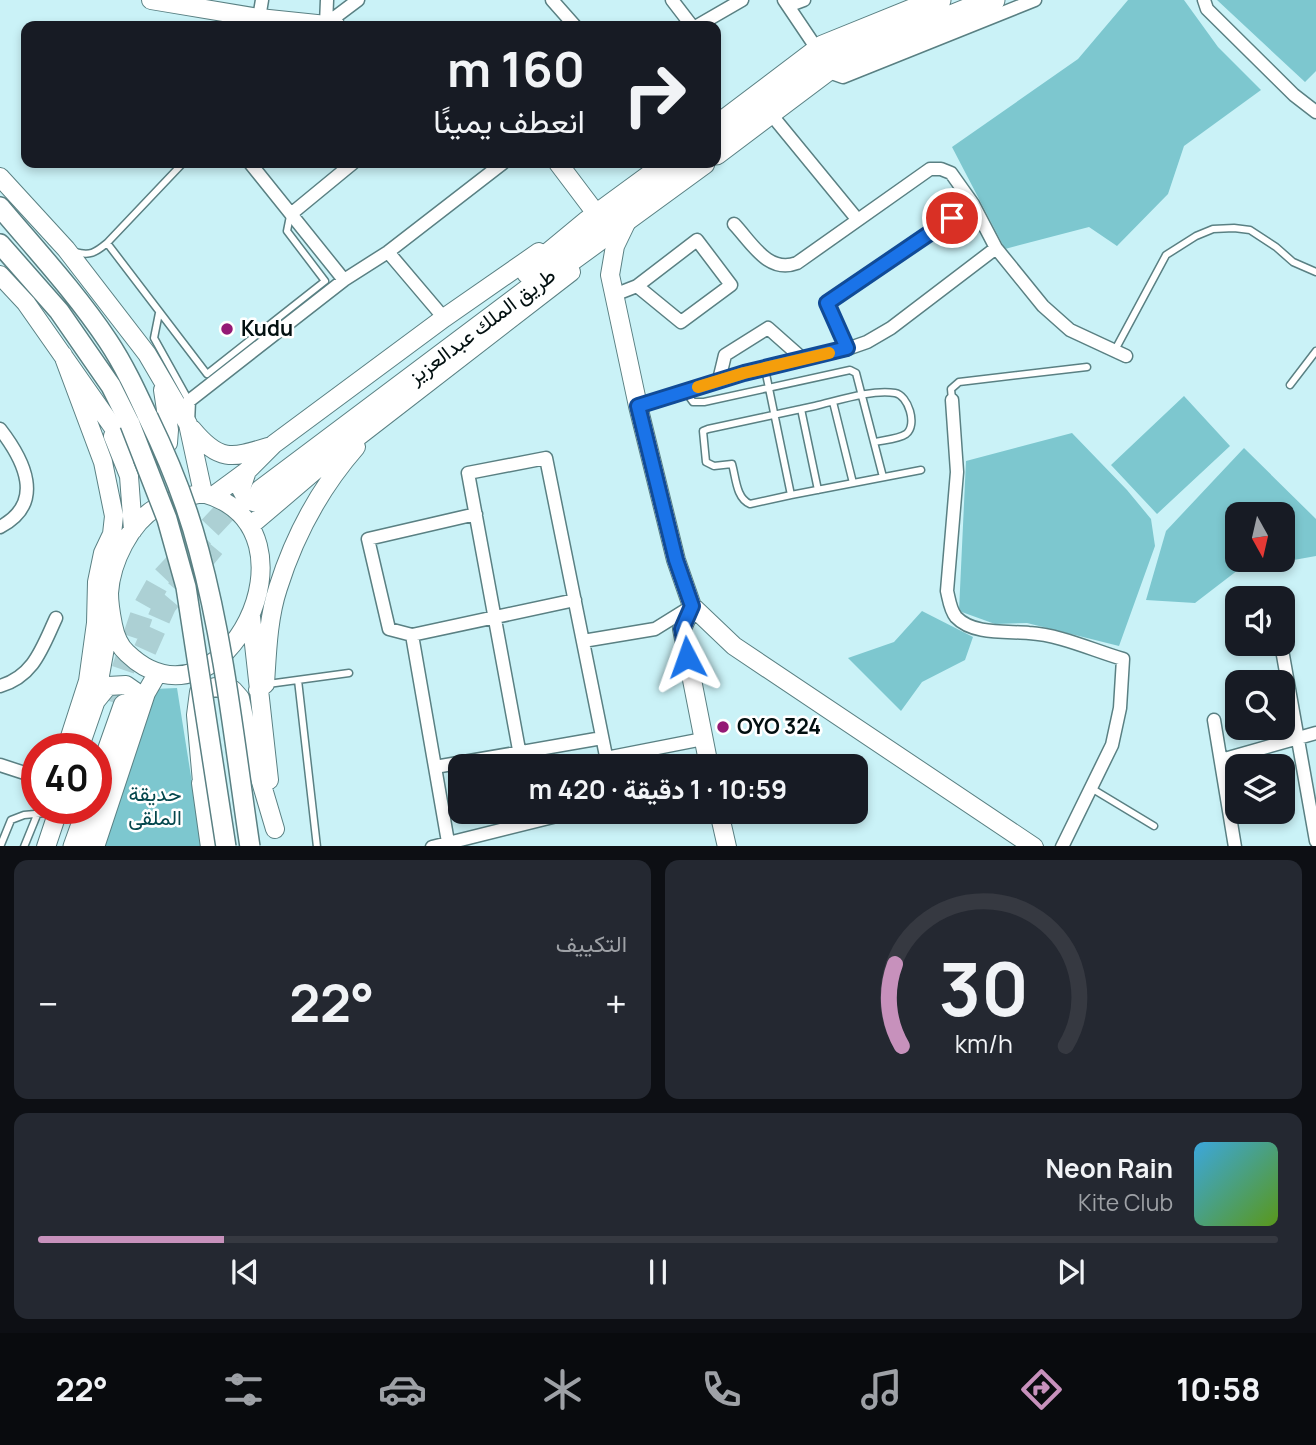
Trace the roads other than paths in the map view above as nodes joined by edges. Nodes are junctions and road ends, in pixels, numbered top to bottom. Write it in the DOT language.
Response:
graph roads {
  1 [pos="152,0"];
  2 [pos="327,0"];
  3 [pos="358,0"];
  4 [pos="552,0"];
  5 [pos="672,0"];
  6 [pos="743,0"];
  7 [pos="804,0"];
  8 [pos="939,0"];
  9 [pos="993,0"];
  10 [pos="1035,0"];
  11 [pos="1203,0"];
  12 [pos="786,3"];
  13 [pos="260,9"];
  14 [pos="313,21"];
  15 [pos="330,21"];
  16 [pos="335,21"];
  17 [pos="571,21"];
  18 [pos="691,21"];
  19 [pos="704,21"];
  20 [pos="822,61"];
  21 [pos="1316,111"];
  22 [pos="770,113"];
  23 [pos="721,125"];
  24 [pos="721,149"];
  25 [pos="178,168"];
  26 [pos="254,168"];
  27 [pos="347,168"];
  28 [pos="497,168"];
  29 [pos="561,168"];
  30 [pos="663,168"];
  31 [pos="696,168"];
  32 [pos="0,177"];
  33 [pos="973,204"];
  34 [pos="0,207"];
  35 [pos="291,214"];
  36 [pos="628,218"];
  37 [pos="857,219"];
  38 [pos="598,224"];
  39 [pos="734,224"];
  40 [pos="107,243"];
  41 [pos="0,244"];
  42 [pos="996,248"];
  43 [pos="65,249"];
  44 [pos="388,252"];
  45 [pos="1316,272"];
  46 [pos="0,275"];
  47 [pos="344,280"];
  48 [pos="637,286"];
  49 [pos="614,295"];
  50 [pos="159,313"];
  51 [pos="444,318"];
  52 [pos="847,348"];
  53 [pos="1316,351"];
  54 [pos="1121,353"];
  55 [pos="63,355"];
  56 [pos="803,359"];
  57 [pos="1087,367"];
  58 [pos="765,368"];
  59 [pos="162,380"];
  60 [pos="719,380"];
  61 [pos="1290,385"];
  62 [pos="768,388"];
  63 [pos="685,391"];
  64 [pos="862,395"];
  65 [pos="952,400"];
  66 [pos="189,401"];
  67 [pos="833,402"];
  68 [pos="98,404"];
  69 [pos="638,406"];
  70 [pos="801,409"];
  71 [pos="773,415"];
  72 [pos="139,420"];
  73 [pos="379,421"];
  74 [pos="188,424"];
  75 [pos="0,429"];
  76 [pos="875,442"];
  77 [pos="274,444"];
  78 [pos="921,471"];
  79 [pos="883,477"];
  80 [pos="853,483"];
  81 [pos="259,486"];
  82 [pos="818,490"];
  83 [pos="208,494"];
  84 [pos="791,495"];
  85 [pos="476,514"];
  86 [pos="250,526"];
  87 [pos="0,527"];
  88 [pos="133,530"];
  89 [pos="575,600"];
  90 [pos="692,606"];
  91 [pos="111,613"];
  92 [pos="251,617"];
  93 [pos="495,617"];
  94 [pos="56,618"];
  95 [pos="412,635"];
  96 [pos="583,641"];
  97 [pos="1283,656"];
  98 [pos="349,673"];
  99 [pos="158,674"];
  100 [pos="186,675"];
  101 [pos="298,680"];
  102 [pos="0,686"];
  103 [pos="261,687"];
  104 [pos="118,706"];
  105 [pos="1214,720"];
  106 [pos="71,733"];
  107 [pos="94,733"];
  108 [pos="104,733"];
  109 [pos="111,733"];
  110 [pos="1316,733"];
  111 [pos="1297,736"];
  112 [pos="602,738"];
  113 [pos="703,739"];
  114 [pos="519,752"];
  115 [pos="605,754"];
  116 [pos="640,754"];
  117 [pos="706,754"];
  118 [pos="1221,760"];
  119 [pos="0,765"];
  120 [pos="435,767"];
  121 [pos="21,772"];
  122 [pos="1091,788"];
  123 [pos="203,793"];
  124 [pos="21,816"];
  125 [pos="38,824"];
  126 [pos="49,824"];
  127 [pos="64,824"];
  128 [pos="83,824"];
  129 [pos="508,824"];
  130 [pos="722,824"];
  131 [pos="1154,826"];
  132 [pos="276,838"];
  133 [pos="1316,841"];
  134 [pos="52,842"];
  135 [pos="448,842"];
  136 [pos="0,846"];
  137 [pos="24,846"];
  138 [pos="75,846"];
  139 [pos="95,846"];
  140 [pos="209,846"];
  141 [pos="226,846"];
  142 [pos="250,846"];
  143 [pos="317,846"];
  144 [pos="432,846"];
  145 [pos="727,846"];
  146 [pos="1034,846"];
  147 [pos="1062,846"];
  148 [pos="1235,846"];
  1 -- 13 [label="main road"];
  2 -- 15 [label="street"];
  3 -- 16 [label="street"];
  4 -- 17 [label="street"];
  5 -- 18 [label="street"];
  6 -- 19 [label="street"];
  7 -- 12 [label="street"];
  8 -- 20 [label="highway"];
  9 -- 20 [label="highway"];
  10 -- 20 [label="street"];
  11 -- 21 [label="street"];
  12 -- 20 [label="street"];
  13 -- 14 [label="main road"];
  20 -- 22 [label="highway"];
  20 -- 23 [label="highway"];
  22 -- 24 [label="highway"];
  22 -- 37 [label="street"];
  25 -- 40 [label="lane"];
  26 -- 35 [label="street"];
  27 -- 35 [label="street"];
  28 -- 44 [label="street"];
  29 -- 38 [label="main road"];
  30 -- 38 [label="highway, طريق الملك عبدالعزيز"];
  31 -- 36 [label="highway, طريق الملك عبدالعزيز"];
  32 -- 43 [label="main road"];
  33 -- 37 [label="street"];
  33 -- 42 [label="street"];
  33 -- 52 [label="street"];
  34 -- 72 [label="main road"];
  35 -- 47 [label="street"];
  35 -- 50 [label="lane"];
  36 -- 38 [label="highway, طريق الملك عبدالعزيز"];
  36 -- 49 [label="main road"];
  37 -- 39 [label="street"];
  38 -- 51 [label="main road"];
  38 -- 73 [label="main road"];
  38 -- 81 [label="highway, طريق الملك عبدالعزيز"];
  40 -- 43 [label="lane"];
  40 -- 50 [label="lane"];
  41 -- 72 [label="main road"];
  42 -- 52 [label="street"];
  42 -- 54 [label="street"];
  43 -- 59 [label="main road"];
  44 -- 47 [label="street"];
  44 -- 51 [label="street"];
  45 -- 54 [label="lane"];
  46 -- 55 [label="main road"];
  47 -- 66 [label="street"];
  48 -- 48 [label="street"];
  48 -- 49 [label="street"];
  49 -- 69 [label="main road"];
  50 -- 66 [label="lane"];
  51 -- 77 [label="main road"];
  52 -- 56 [label="street"];
  53 -- 61 [label="lane"];
  55 -- 68 [label="main road"];
  55 -- 106 [label="main road"];
  56 -- 58 [label="street"];
  56 -- 60 [label="street"];
  57 -- 65 [label="lane"];
  58 -- 60 [label="street"];
  58 -- 62 [label="lane"];
  59 -- 68 [label="main road"];
  59 -- 74 [label="main road"];
  60 -- 63 [label="street"];
  62 -- 63 [label="lane"];
  62 -- 64 [label="lane"];
  62 -- 71 [label="lane"];
  63 -- 69 [label="street"];
  64 -- 67 [label="lane"];
  64 -- 76 [label="lane"];
  64 -- 76 [label="lane"];
  65 -- 122 [label="street"];
  66 -- 74 [label="street"];
  67 -- 70 [label="lane"];
  67 -- 80 [label="lane"];
  68 -- 88 [label="main road"];
  69 -- 90 [label="main road"];
  70 -- 71 [label="lane"];
  70 -- 82 [label="lane"];
  71 -- 84 [label="lane"];
  71 -- 84 [label="lane"];
  72 -- 141 [label="main road, bridge"];
  72 -- 142 [label="main road, bridge"];
  73 -- 81 [label="main road"];
  73 -- 103 [label="main road"];
  74 -- 77 [label="main road"];
  74 -- 83 [label="main road"];
  75 -- 87 [label="street"];
  76 -- 79 [label="lane"];
  77 -- 81 [label="main road"];
  78 -- 79 [label="lane"];
  79 -- 80 [label="lane"];
  80 -- 82 [label="lane"];
  81 -- 83 [label="main road"];
  81 -- 86 [label="main road"];
  82 -- 84 [label="lane"];
  83 -- 86 [label="main road"];
  83 -- 88 [label="main road"];
  85 -- 89 [label="street"];
  85 -- 93 [label="street"];
  85 -- 95 [label="street"];
  86 -- 92 [label="main road"];
  88 -- 91 [label="main road"];
  89 -- 93 [label="street"];
  89 -- 96 [label="street"];
  90 -- 96 [label="street"];
  90 -- 113 [label="main road"];
  90 -- 146 [label="main road"];
  91 -- 99 [label="main road"];
  91 -- 104 [label="main road"];
  92 -- 100 [label="main road"];
  92 -- 103 [label="main road"];
  93 -- 95 [label="street"];
  93 -- 114 [label="street"];
  94 -- 102 [label="street"];
  95 -- 120 [label="street"];
  96 -- 112 [label="street"];
  97 -- 111 [label="street"];
  98 -- 101 [label="lane"];
  99 -- 100 [label="main road"];
  99 -- 104 [label="main road"];
  100 -- 123 [label="main road"];
  101 -- 103 [label="lane"];
  101 -- 143 [label="lane"];
  103 -- 132 [label="main road"];
  104 -- 107 [label="main road"];
  104 -- 108 [label="highway"];
  104 -- 109 [label="highway"];
  104 -- 139 [label="main road"];
  105 -- 118 [label="street"];
  110 -- 111 [label="street"];
  111 -- 118 [label="street"];
  111 -- 133 [label="street"];
  112 -- 114 [label="street"];
  112 -- 115 [label="street"];
  113 -- 116 [label="street"];
  113 -- 117 [label="main road"];
  114 -- 120 [label="street"];
  118 -- 148 [label="street"];
  119 -- 121 [label="street"];
  120 -- 135 [label="street"];
  122 -- 131 [label="lane"];
  122 -- 147 [label="street"];
  123 -- 132 [label="main road"];
  123 -- 140 [label="main road"];
  124 -- 136 [label="lane"];
  125 -- 137 [label="lane"];
  126 -- 134 [label="main road"];
  127 -- 134 [label="highway"];
  128 -- 138 [label="highway"];
  129 -- 135 [label="street"];
  130 -- 145 [label="main road"];
  135 -- 144 [label="street"];
}
